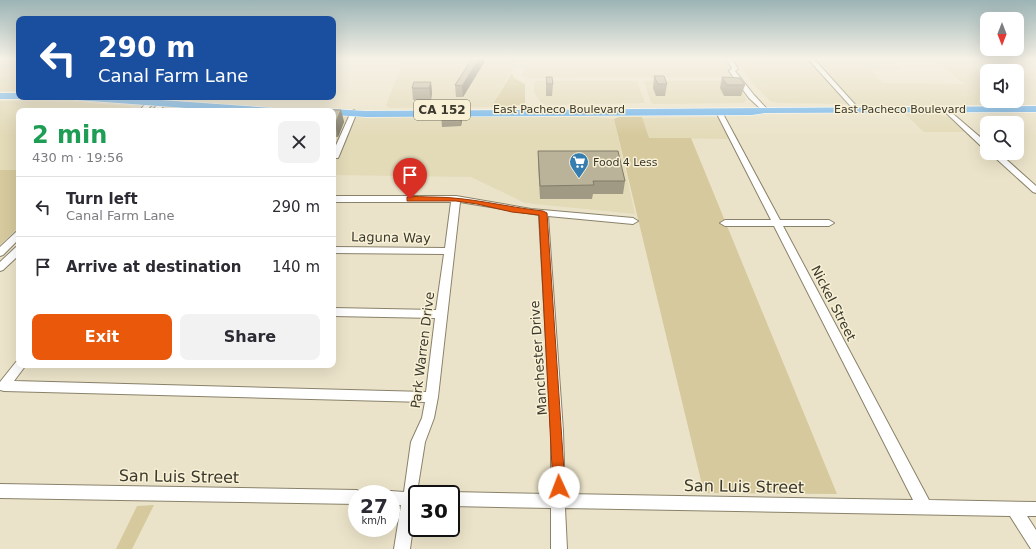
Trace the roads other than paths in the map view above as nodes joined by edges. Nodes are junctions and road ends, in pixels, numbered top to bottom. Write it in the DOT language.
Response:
graph roads {
  1 [pos="742,85"];
  2 [pos="834,85"];
  3 [pos="0,96"];
  4 [pos="16,96"];
  5 [pos="126,100"];
  6 [pos="159,102"];
  7 [pos="148,108"];
  8 [pos="234,108"];
  9 [pos="945,109"];
  10 [pos="1036,109"];
  11 [pos="769,110"];
  12 [pos="857,110"];
  13 [pos="336,112"];
  14 [pos="354,112"];
  15 [pos="719,112"];
  16 [pos="980,140"];
  17 [pos="336,152"];
  18 [pos="1002,160"];
  19 [pos="1036,190"];
  20 [pos="336,199"];
  21 [pos="456,199"];
  22 [pos="543,213"];
  23 [pos="633,221"];
  24 [pos="725,223"];
  25 [pos="777,223"];
  26 [pos="829,223"];
  27 [pos="16,237"];
  28 [pos="336,250"];
  29 [pos="449,251"];
  30 [pos="16,252"];
  31 [pos="0,253"];
  32 [pos="0,268"];
  33 [pos="336,312"];
  34 [pos="441,314"];
  35 [pos="18,368"];
  36 [pos="432,397"];
  37 [pos="414,485"];
  38 [pos="0,491"];
  39 [pos="348,497"];
  40 [pos="460,499"];
  41 [pos="559,501"];
  42 [pos="925,508"];
  43 [pos="1014,509"];
  44 [pos="1036,509"];
  45 [pos="408,522"];
  46 [pos="1036,544"];
  47 [pos="402,549"];
  48 [pos="559,549"];
  1 -- 11 [label="street"];
  2 -- 12 [label="street"];
  3 -- 4 [label="highway"];
  5 -- 6 [label="highway"];
  6 -- 7 [label="street"];
  6 -- 8 [label="highway"];
  9 -- 10 [label="highway, East Pacheco Boulevard / CA 152"];
  9 -- 12 [label="highway, East Pacheco Boulevard / CA 152"];
  9 -- 16 [label="street"];
  11 -- 12 [label="highway, East Pacheco Boulevard / CA 152"];
  11 -- 14 [label="highway, East Pacheco Boulevard / CA 152"];
  11 -- 15 [label="highway, East Pacheco Boulevard / CA 152"];
  13 -- 14 [label="highway, East Pacheco Boulevard / CA 152"];
  14 -- 15 [label="highway, East Pacheco Boulevard / CA 152"];
  14 -- 17 [label="street"];
  15 -- 25 [label="street, Nickel Street"];
  18 -- 19 [label="street"];
  20 -- 21 [label="street"];
  21 -- 22 [label="street"];
  21 -- 29 [label="street, Park Warren Drive"];
  22 -- 23 [label="street"];
  22 -- 41 [label="street, Manchester Drive"];
  24 -- 25 [label="street"];
  25 -- 26 [label="street"];
  25 -- 42 [label="street, Nickel Street"];
  27 -- 31 [label="street"];
  28 -- 29 [label="street, Laguna Way"];
  29 -- 34 [label="street, Park Warren Drive"];
  30 -- 32 [label="street"];
  33 -- 34 [label="street"];
  34 -- 36 [label="street, Park Warren Drive"];
  35 -- 36 [label="street"];
  36 -- 37 [label="street, Park Warren Drive"];
  38 -- 39 [label="street, San Luis Street"];
  40 -- 41 [label="street, San Luis Street"];
  41 -- 42 [label="street, San Luis Street"];
  41 -- 48 [label="street, Manchester Drive"];
  42 -- 43 [label="street, San Luis Street"];
  43 -- 44 [label="street, San Luis Street"];
  43 -- 46 [label="street"];
  45 -- 47 [label="street, Park Warren Drive"];
}
